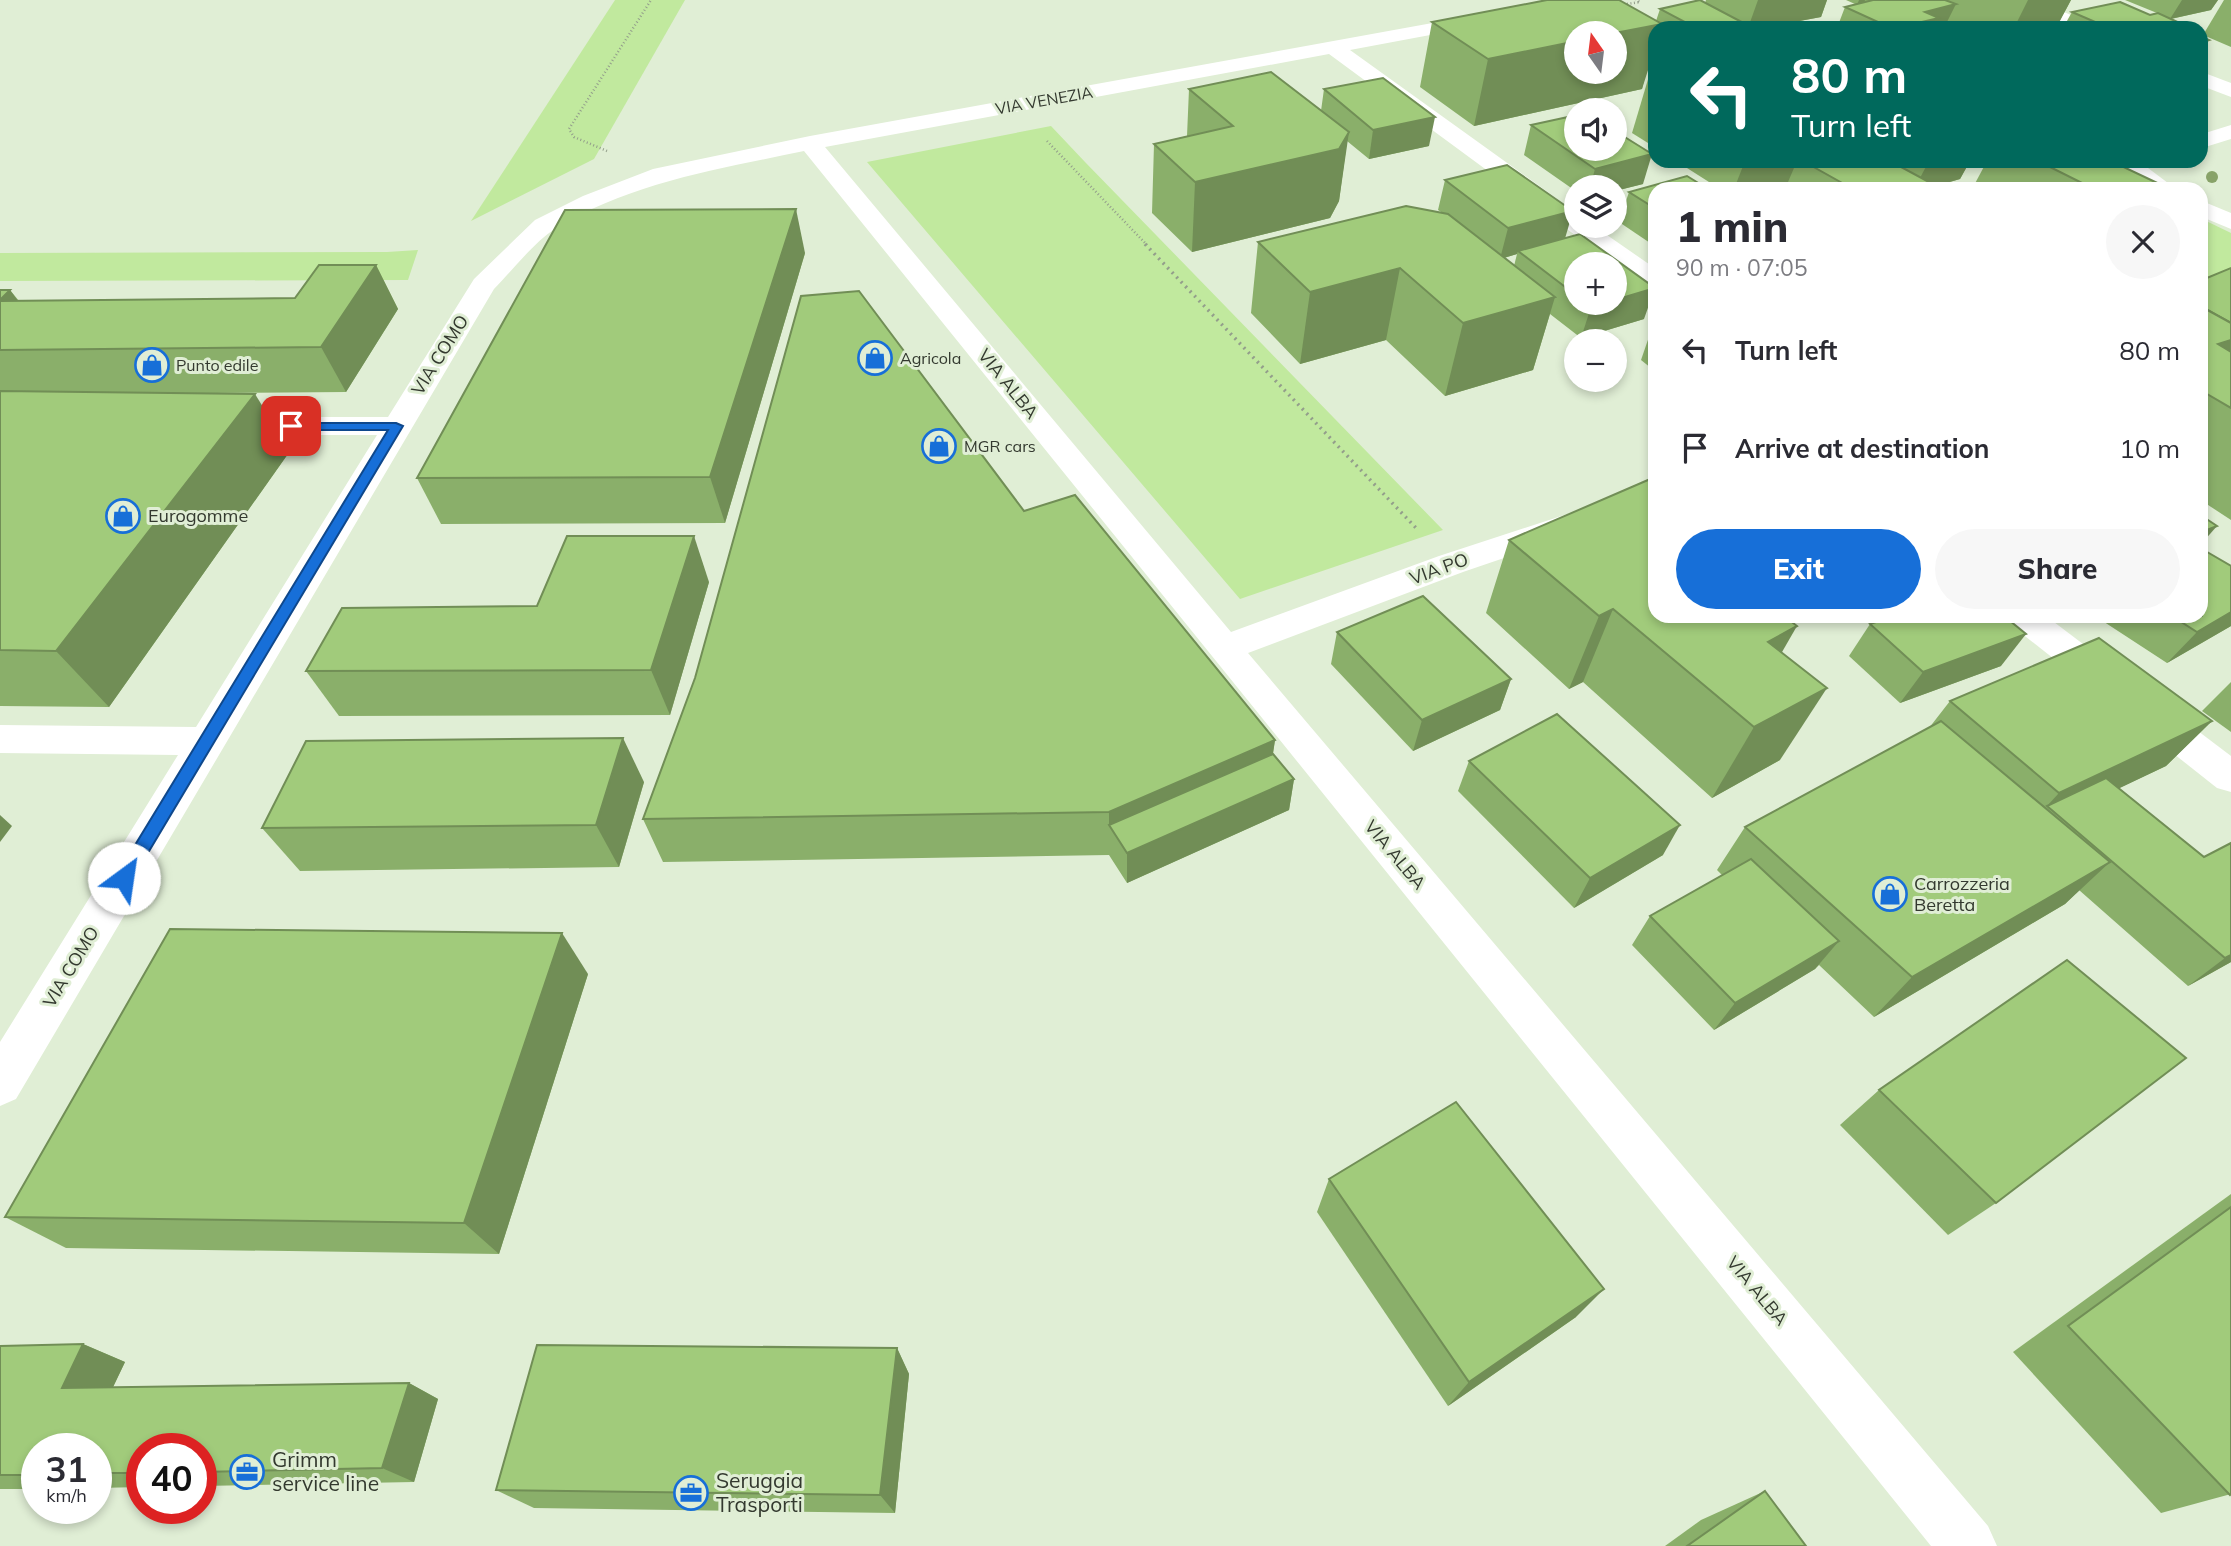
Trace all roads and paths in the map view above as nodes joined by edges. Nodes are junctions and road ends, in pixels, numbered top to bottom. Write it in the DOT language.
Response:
graph roads {
  1 [pos="651,0"];
  2 [pos="1474,0"];
  3 [pos="2020,0"];
  4 [pos="2069,21"];
  5 [pos="1332,47"];
  6 [pos="1628,49"];
  7 [pos="1648,61"];
  8 [pos="2208,81"];
  9 [pos="2231,91"];
  10 [pos="2231,132"];
  11 [pos="2208,139"];
  12 [pos="1047,141"];
  13 [pos="810,143"];
  14 [pos="2140,168"];
  15 [pos="661,174"];
  16 [pos="2156,182"];
  17 [pos="592,201"];
  18 [pos="2208,211"];
  19 [pos="1564,216"];
  20 [pos="2231,222"];
  21 [pos="1595,238"];
  22 [pos="1648,276"];
  23 [pos="191,426"];
  24 [pos="396,426"];
  25 [pos="1648,498"];
  26 [pos="1451,565"];
  27 [pos="2032,623"];
  28 [pos="1224,648"];
  29 [pos="0,738"];
  30 [pos="208,741"];
  31 [pos="2231,777"];
  32 [pos="0,1084"];
  33 [pos="1968,1546"];
  1 -- 15 [label="path"];
  2 -- 5 [label="street, VIA VENEZIA"];
  3 -- 4 [label="street"];
  5 -- 13 [label="street, VIA VENEZIA"];
  5 -- 19 [label="street"];
  6 -- 7 [label="street"];
  8 -- 9 [label="street"];
  10 -- 11 [label="street"];
  12 -- 26 [label="path"];
  13 -- 15 [label="street, VIA VENEZIA"];
  13 -- 28 [label="street, VIA ALBA"];
  14 -- 16 [label="street"];
  15 -- 17 [label="street, VIA VENEZIA"];
  17 -- 24 [label="street, VIA COMO"];
  18 -- 20 [label="street"];
  21 -- 22 [label="street"];
  23 -- 24 [label="street"];
  24 -- 30 [label="street, VIA COMO"];
  25 -- 26 [label="street, VIA PO"];
  26 -- 28 [label="street, VIA PO"];
  27 -- 31 [label="street"];
  28 -- 33 [label="street, VIA ALBA"];
  29 -- 30 [label="street"];
  30 -- 32 [label="street, VIA COMO"];
}
